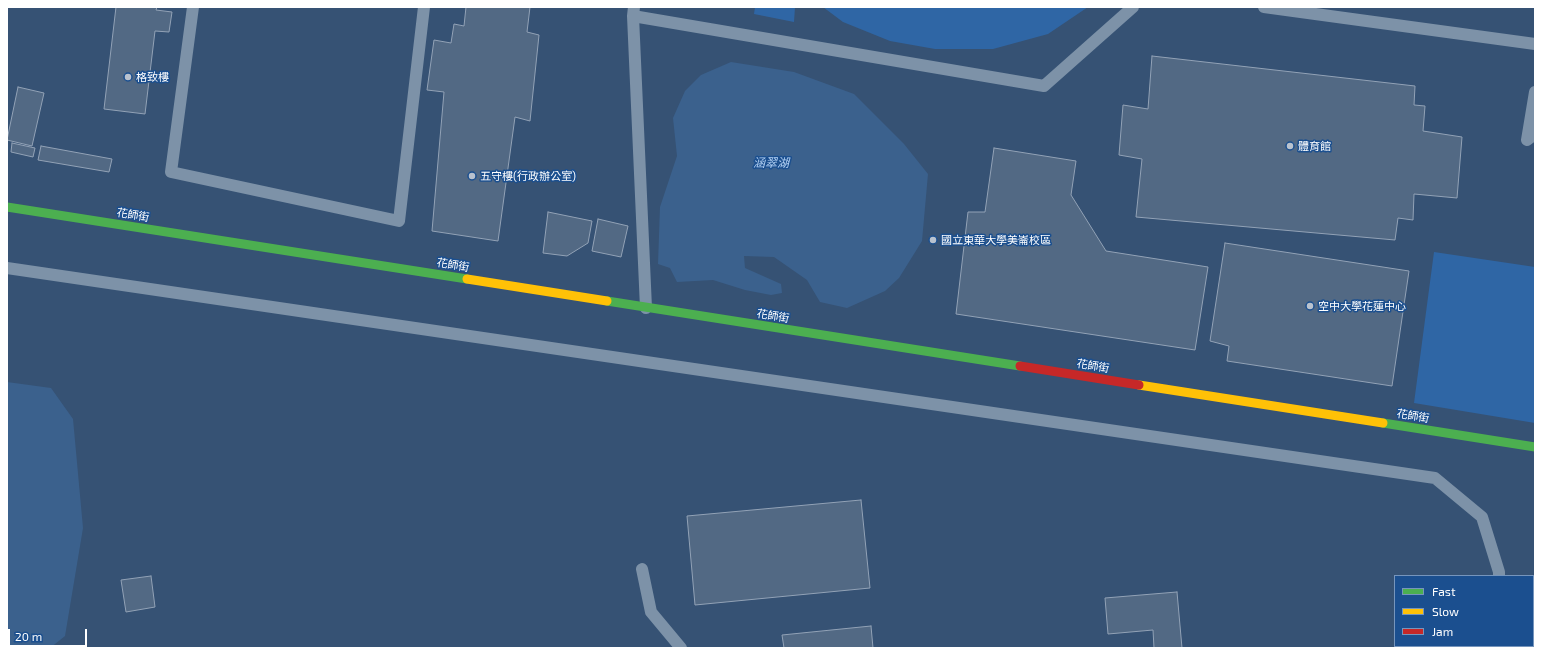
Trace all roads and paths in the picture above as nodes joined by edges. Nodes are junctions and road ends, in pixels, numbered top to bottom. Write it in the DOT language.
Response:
graph roads {
  1 [pos="194,7"];
  2 [pos="424,7"];
  3 [pos="1133,7"];
  4 [pos="1264,7"];
  5 [pos="633,11"];
  6 [pos="1535,44"];
  7 [pos="1535,92"];
  8 [pos="1535,134"];
  9 [pos="7,207"];
  10 [pos="7,268"];
  11 [pos="646,308"];
  12 [pos="1535,447"];
  13 [pos="642,569"];
  14 [pos="1499,575"];
  15 [pos="681,648"];
  1 -- 2 [label="lane"];
  3 -- 5 [label="lane"];
  4 -- 6 [label="lane"];
  5 -- 11 [label="lane"];
  7 -- 8 [label="lane"];
  9 -- 11 [label="street, 花師街"];
  10 -- 14 [label="lane"];
  11 -- 12 [label="street, 花師街"];
  13 -- 15 [label="lane"];
}
